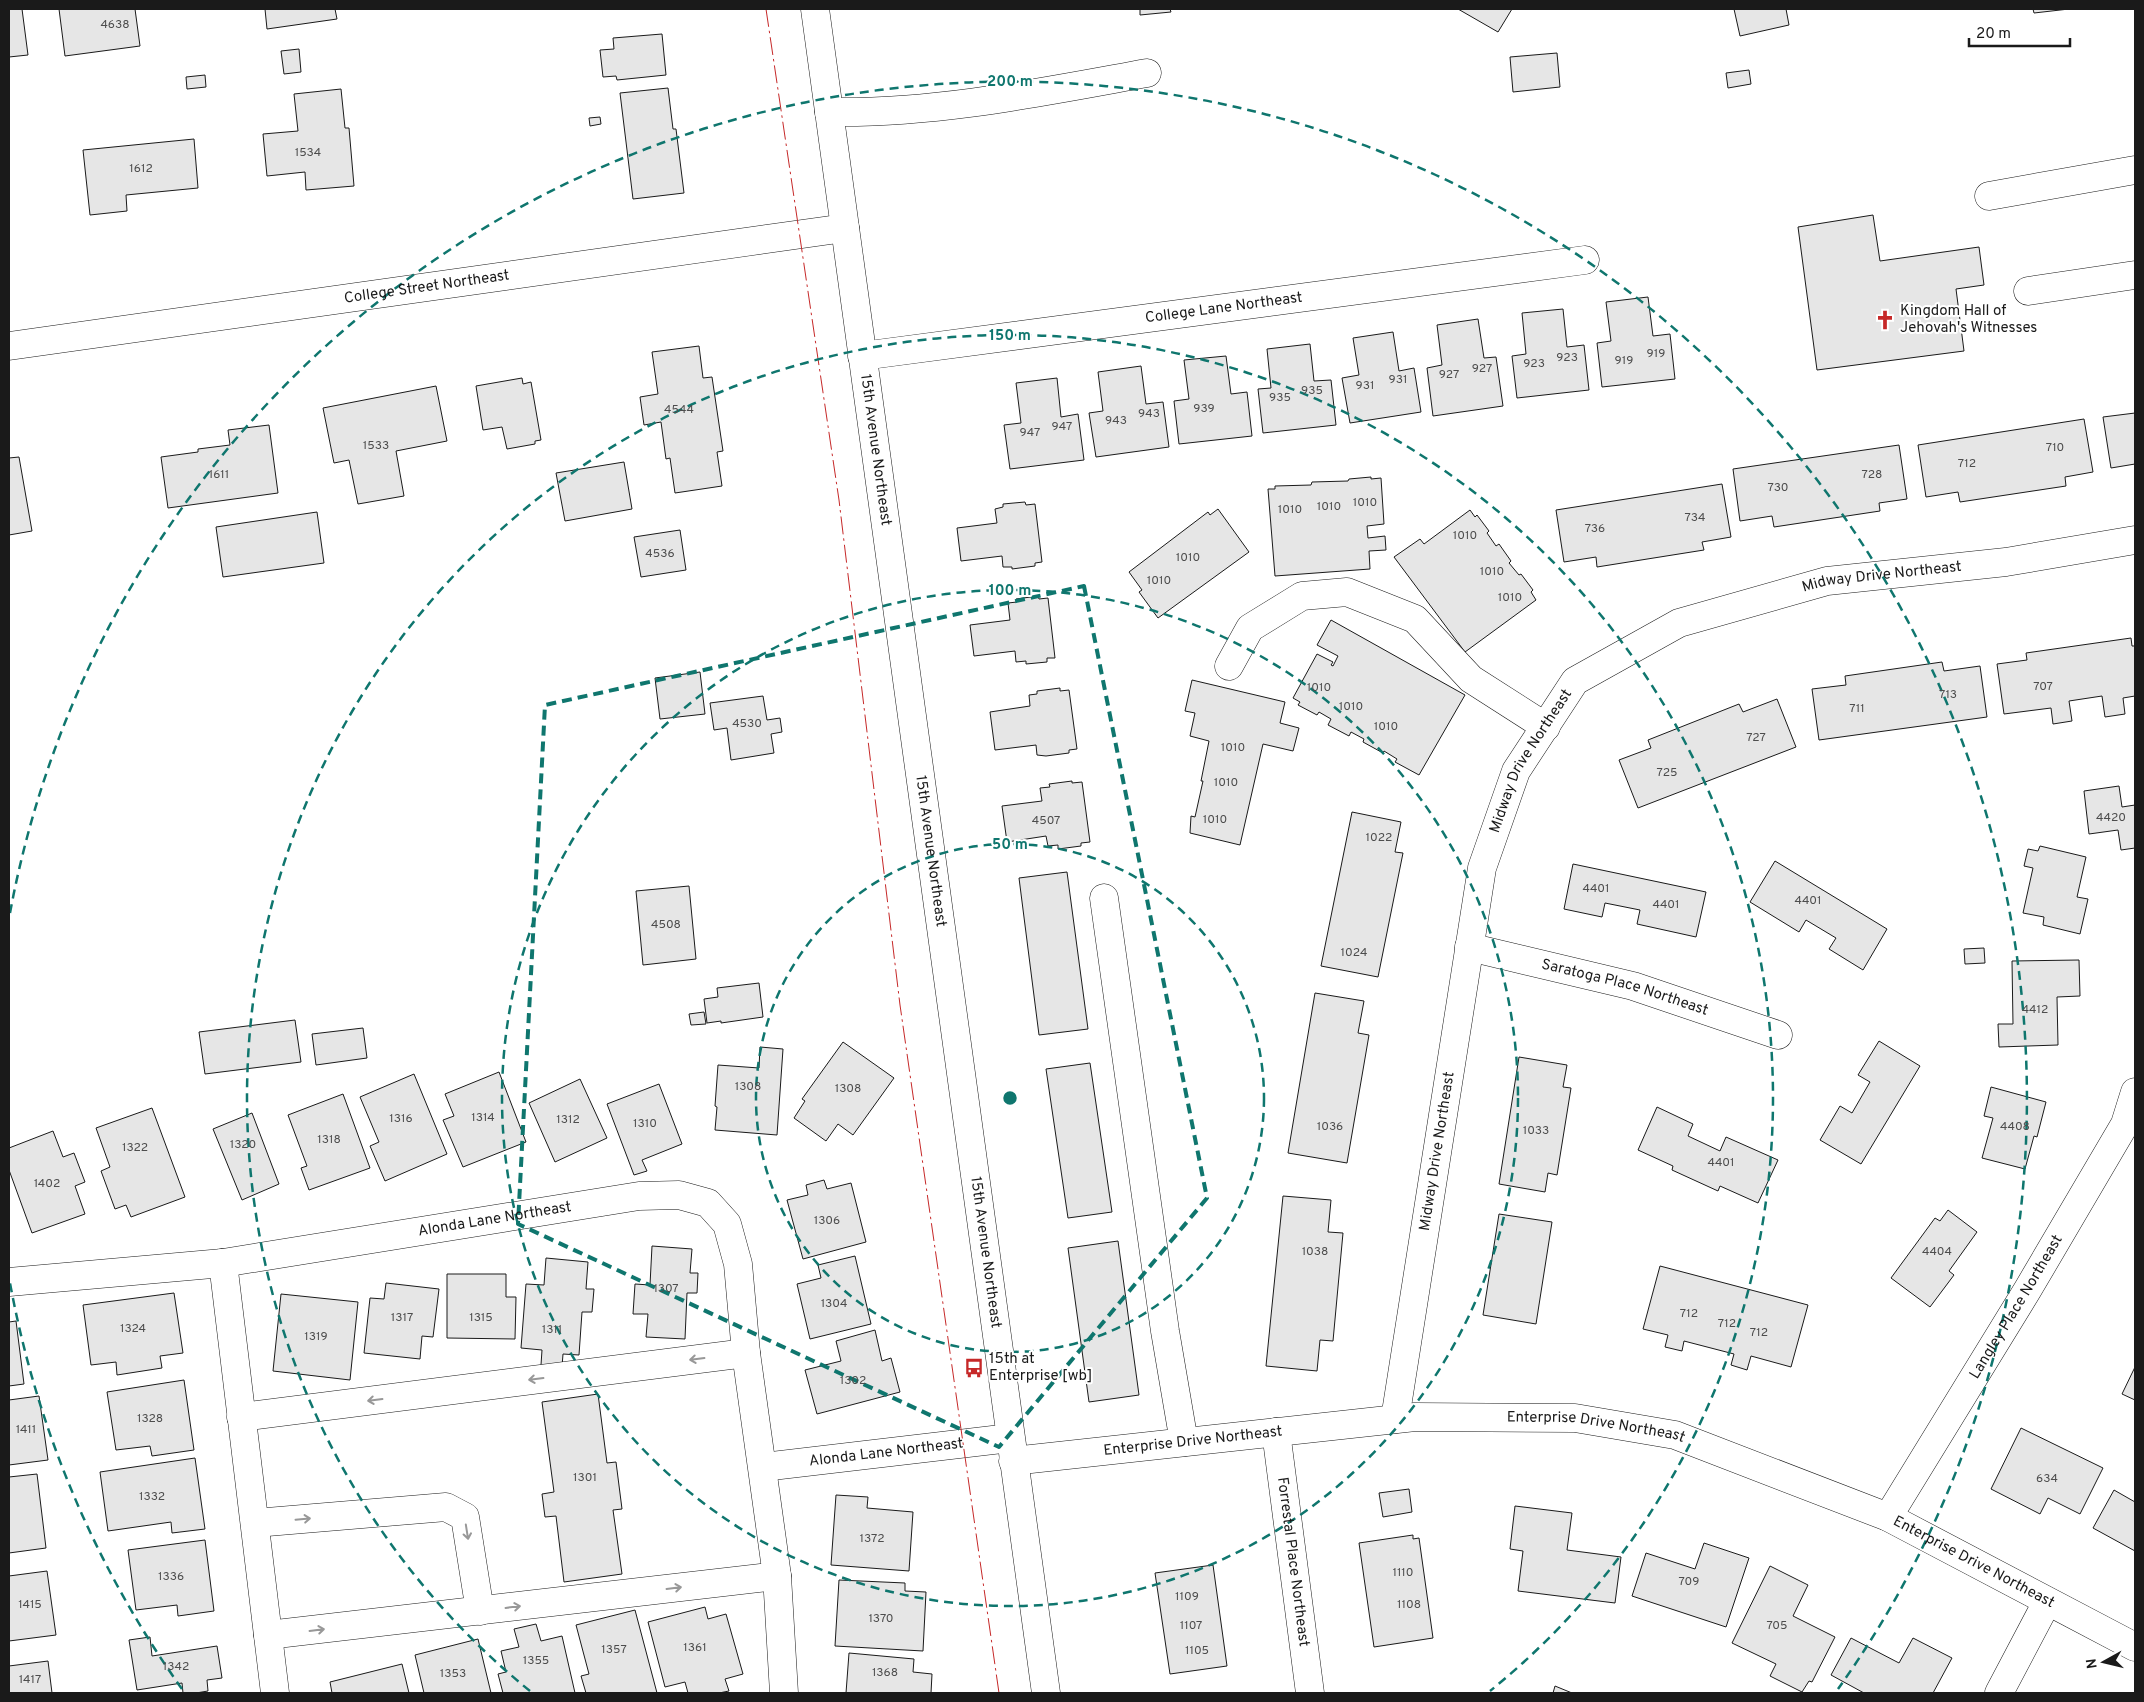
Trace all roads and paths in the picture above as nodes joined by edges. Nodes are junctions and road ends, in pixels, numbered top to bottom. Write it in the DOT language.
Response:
graph roads {
  1 [pos="815,9"];
  2 [pos="1147,73"];
  3 [pos="829,112"];
  4 [pos="2135,170"];
  5 [pos="1989,196"];
  6 [pos="845,228"];
  7 [pos="1585,260"];
  8 [pos="2135,275"];
  9 [pos="2028,291"];
  10 [pos="9,346"];
  11 [pos="862,356"];
  12 [pos="2135,540"];
  13 [pos="1230,666"];
  14 [pos="1546,727"];
  15 [pos="1104,898"];
  16 [pos="1469,947"];
  17 [pos="1778,1035"];
  18 [pos="2135,1092"];
  19 [pos="223,1263"];
  20 [pos="9,1282"];
  21 [pos="746,1353"];
  22 [pos="242,1417"];
  23 [pos="1395,1419"];
  24 [pos="1276,1432"];
  25 [pos="1184,1442"];
  26 [pos="1011,1450"];
  27 [pos="763,1467"];
  28 [pos="1888,1516"];
  29 [pos="255,1523"];
  30 [pos="777,1576"];
  31 [pos="2047,1602"];
  32 [pos="480,1611"];
  33 [pos="268,1635"];
  34 [pos="2135,1647"];
  35 [pos="275,1693"];
  36 [pos="784,1693"];
  37 [pos="1046,1693"];
  38 [pos="1310,1693"];
  39 [pos="1999,1693"];
  1 -- 3 [label="street, 15th Avenue Northeast"];
  2 -- 3 [label="street"];
  3 -- 6 [label="street, 15th Avenue Northeast"];
  4 -- 5 [label="street"];
  6 -- 10 [label="street, College Street Northeast"];
  6 -- 11 [label="street, 15th Avenue Northeast"];
  7 -- 11 [label="street, College Lane Northeast"];
  8 -- 9 [label="street"];
  11 -- 26 [label="street, 15th Avenue Northeast"];
  12 -- 14 [label="street, Midway Drive Northeast"];
  13 -- 14 [label="street"];
  14 -- 16 [label="street, Midway Drive Northeast"];
  15 -- 25 [label="street"];
  16 -- 17 [label="street, Saratoga Place Northeast"];
  16 -- 23 [label="street, Midway Drive Northeast"];
  18 -- 28 [label="street, Langley Place Northeast"];
  19 -- 20 [label="street, Alonda Lane Northeast"];
  19 -- 21 [label="street, Alonda Lane Northeast"];
  19 -- 22 [label="street"];
  21 -- 22 [label="street, one-way"];
  21 -- 27 [label="street, Alonda Lane Northeast"];
  22 -- 29 [label="street"];
  23 -- 24 [label="street, Enterprise Drive Northeast"];
  23 -- 28 [label="street, Enterprise Drive Northeast"];
  24 -- 25 [label="street, Enterprise Drive Northeast"];
  24 -- 38 [label="street, Forrestal Place Northeast"];
  25 -- 26 [label="street, Enterprise Drive Northeast"];
  26 -- 27 [label="street, Alonda Lane Northeast"];
  26 -- 37 [label="street, 15th Avenue Northeast"];
  27 -- 30 [label="street, Alonda Lane Northeast"];
  28 -- 31 [label="street, Enterprise Drive Northeast"];
  29 -- 32 [label="street, one-way"];
  29 -- 33 [label="street"];
  32 -- 30 [label="street, one-way"];
  30 -- 36 [label="street, Alonda Lane Northeast"];
  31 -- 34 [label="street, Enterprise Drive Northeast"];
  31 -- 39 [label="street"];
  33 -- 32 [label="street, one-way"];
  33 -- 35 [label="street"];
}
